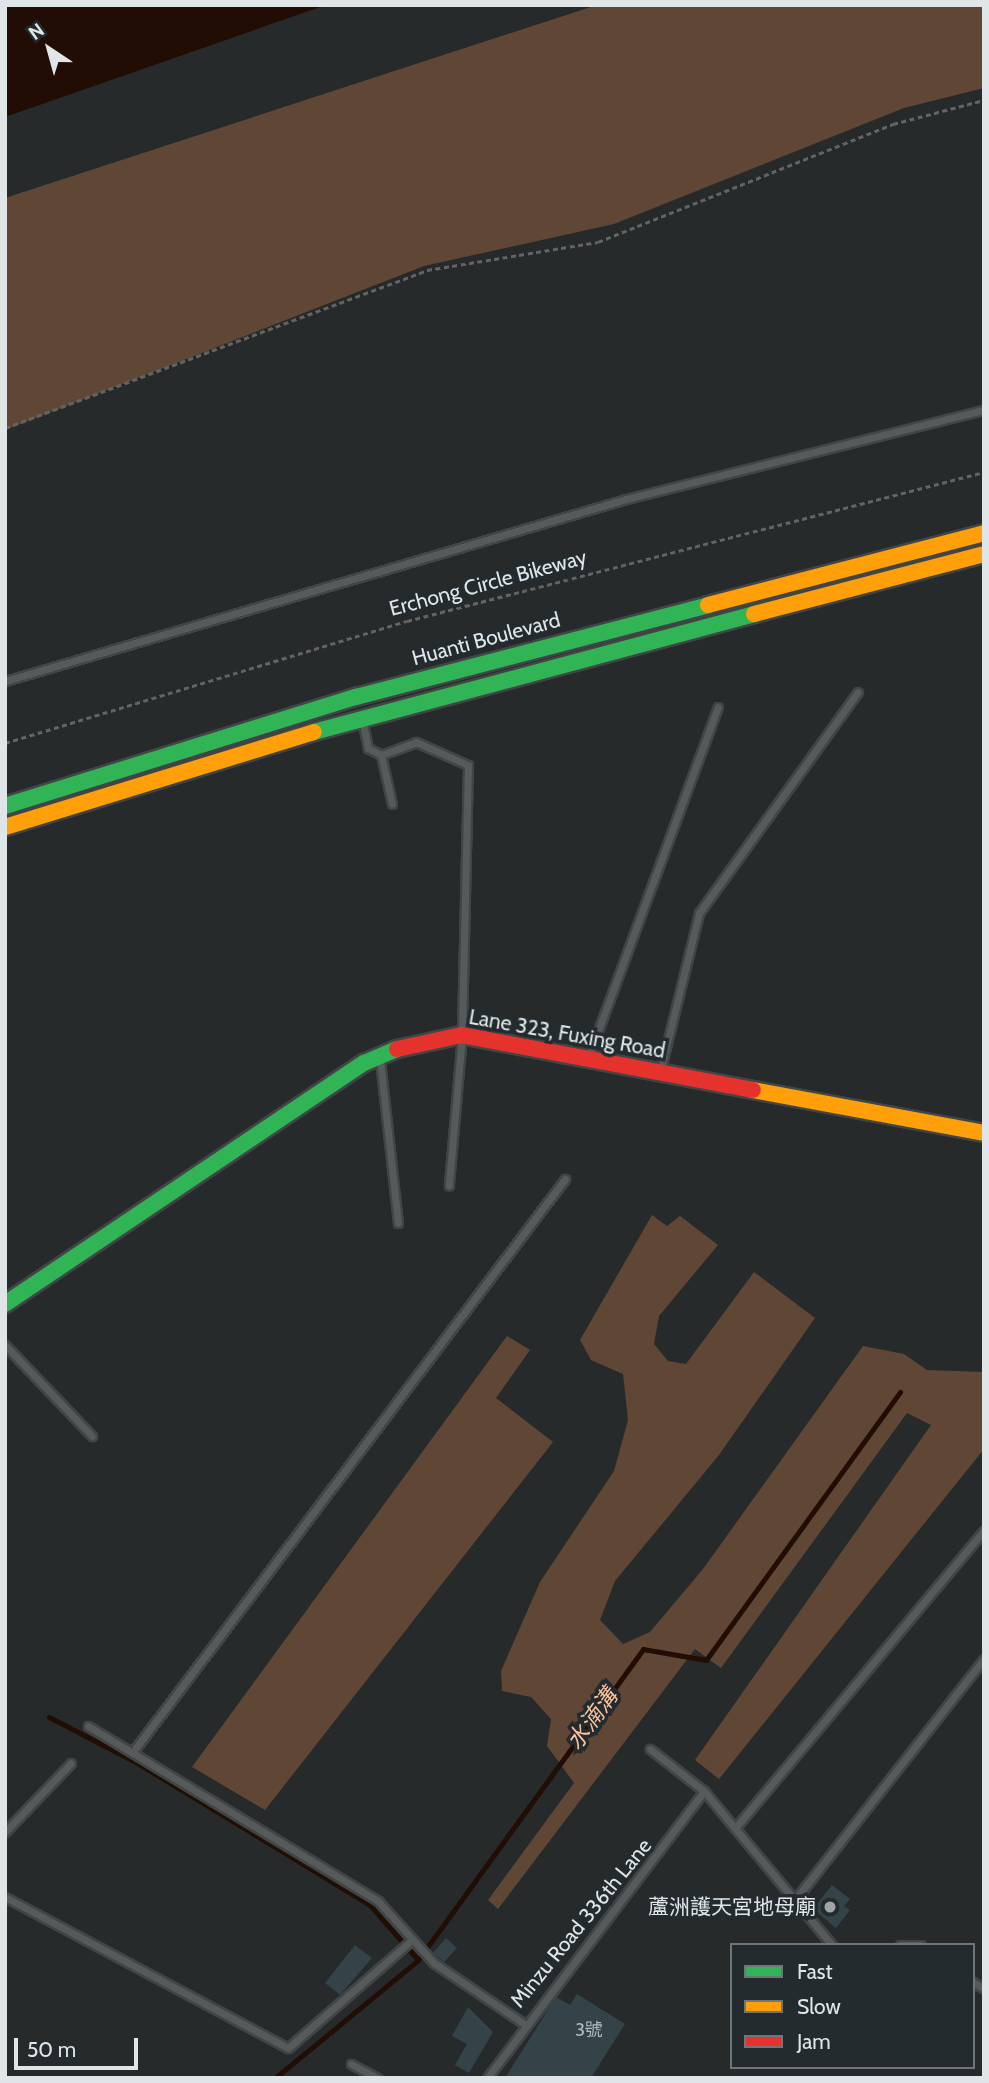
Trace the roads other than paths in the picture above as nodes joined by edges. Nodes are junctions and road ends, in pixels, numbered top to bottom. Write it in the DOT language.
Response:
graph roads {
  1 [pos="984,410"];
  2 [pos="984,533"];
  3 [pos="984,554"];
  4 [pos="5,681"];
  5 [pos="858,692"];
  6 [pos="718,707"];
  7 [pos="362,717"];
  8 [pos="380,755"];
  9 [pos="392,804"];
  10 [pos="5,806"];
  11 [pos="5,827"];
  12 [pos="462,1035"];
  13 [pos="379,1055"];
  14 [pos="588,1059"];
  15 [pos="660,1072"];
  16 [pos="984,1133"];
  17 [pos="565,1179"];
  18 [pos="449,1185"];
  19 [pos="398,1223"];
  20 [pos="5,1304"];
  21 [pos="5,1345"];
  22 [pos="92,1436"];
  23 [pos="984,1530"];
  24 [pos="984,1659"];
  25 [pos="88,1726"];
  26 [pos="135,1749"];
  27 [pos="650,1749"];
  28 [pos="71,1763"];
  29 [pos="704,1791"];
  30 [pos="736,1827"];
  31 [pos="5,1832"];
  32 [pos="5,1897"];
  33 [pos="794,1901"];
  34 [pos="412,1940"];
  35 [pos="830,1943"];
  36 [pos="523,2022"];
  37 [pos="351,2064"];
  38 [pos="377,2078"];
  39 [pos="487,2078"];
  1 -- 4 [label="lane"];
  2 -- 10 [label="street, Huanti Boulevard"];
  3 -- 7 [label="street, Huanti Boulevard"];
  5 -- 15 [label="lane"];
  6 -- 14 [label="lane"];
  7 -- 8 [label="lane"];
  7 -- 11 [label="street, Huanti Boulevard"];
  8 -- 9 [label="lane"];
  8 -- 12 [label="lane"];
  12 -- 13 [label="street, Lane 323, Fuxing Road"];
  12 -- 14 [label="street, Lane 323, Fuxing Road"];
  12 -- 18 [label="lane"];
  13 -- 19 [label="lane"];
  13 -- 20 [label="street, Lane 323, Fuxing Road"];
  14 -- 15 [label="street, Lane 323, Fuxing Road"];
  15 -- 16 [label="street, Lane 323, Fuxing Road"];
  17 -- 26 [label="lane"];
  21 -- 22 [label="lane"];
  23 -- 30 [label="lane"];
  24 -- 33 [label="lane"];
  25 -- 26 [label="lane"];
  26 -- 34 [label="lane"];
  27 -- 29 [label="lane"];
  28 -- 31 [label="lane"];
  29 -- 30 [label="lane"];
  29 -- 36 [label="lane, Minzu Road 336th Lane"];
  30 -- 33 [label="lane"];
  32 -- 34 [label="lane"];
  33 -- 35 [label="lane"];
  34 -- 36 [label="lane"];
  36 -- 39 [label="lane, Minzu Road 336th Lane"];
  37 -- 38 [label="lane"];
}
